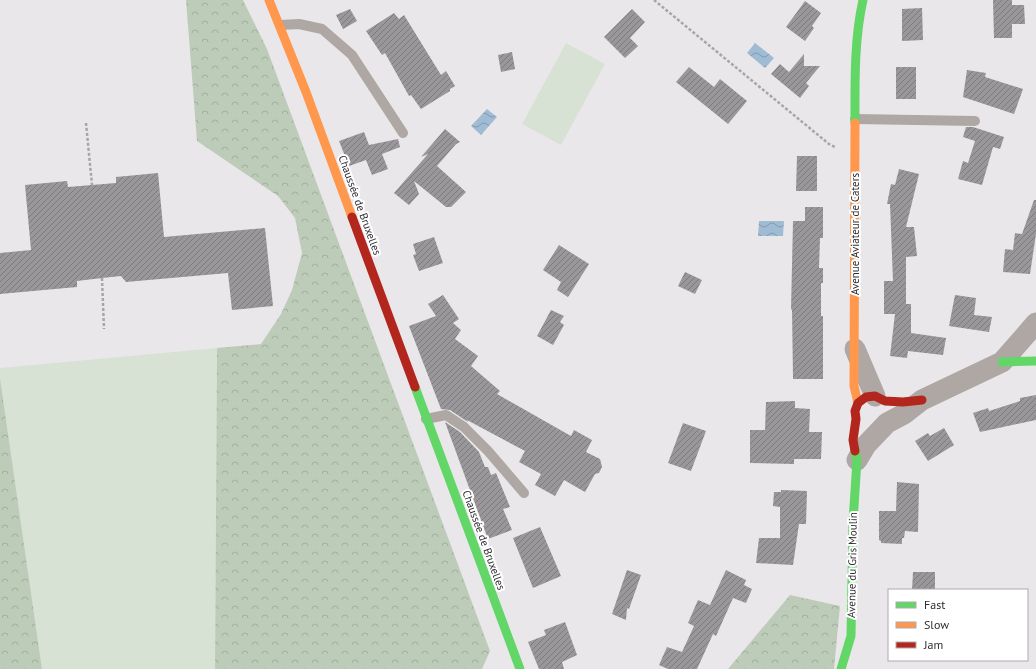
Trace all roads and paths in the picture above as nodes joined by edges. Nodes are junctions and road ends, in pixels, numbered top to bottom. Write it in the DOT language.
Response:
graph roads {
  1 [pos="269,0"];
  2 [pos="654,0"];
  3 [pos="863,0"];
  4 [pos="280,25"];
  5 [pos="855,119"];
  6 [pos="975,121"];
  7 [pos="86,123"];
  8 [pos="403,133"];
  9 [pos="855,158"];
  10 [pos="92,185"];
  11 [pos="102,278"];
  12 [pos="1036,323"];
  13 [pos="104,329"];
  14 [pos="855,349"];
  15 [pos="1036,361"];
  16 [pos="1002,362"];
  17 [pos="922,400"];
  18 [pos="869,405"];
  19 [pos="426,419"];
  20 [pos="884,425"];
  21 [pos="857,460"];
  22 [pos="524,493"];
  23 [pos="520,669"];
  24 [pos="841,669"];
  1 -- 4 [label="main road, Chaussée de Bruxelles"];
  2 -- 9 [label="path"];
  3 -- 5 [label="main road, Avenue Aviateur de Caters"];
  4 -- 8 [label="lane"];
  4 -- 19 [label="main road, Chaussée de Bruxelles"];
  5 -- 6 [label="lane"];
  5 -- 9 [label="main road, Avenue Aviateur de Caters"];
  7 -- 10 [label="path"];
  9 -- 14 [label="main road, Avenue Aviateur de Caters"];
  11 -- 13 [label="path"];
  12 -- 16 [label="street, Avenue du Gris Moulin"];
  14 -- 18 [label="street, Avenue Aviateur de Caters"];
  15 -- 16 [label="main road"];
  16 -- 17 [label="street, Avenue du Gris Moulin"];
  17 -- 18 [label="main road, Avenue du Gris Moulin"];
  17 -- 20 [label="street, Avenue du Gris Moulin"];
  18 -- 20 [label="street"];
  18 -- 20 [label="street"];
  18 -- 21 [label="main road, Avenue du Gris Moulin"];
  19 -- 22 [label="lane"];
  19 -- 23 [label="main road, Chaussée de Bruxelles"];
  20 -- 21 [label="street, Avenue du Gris Moulin"];
  21 -- 24 [label="main road, Avenue du Gris Moulin"];
}
